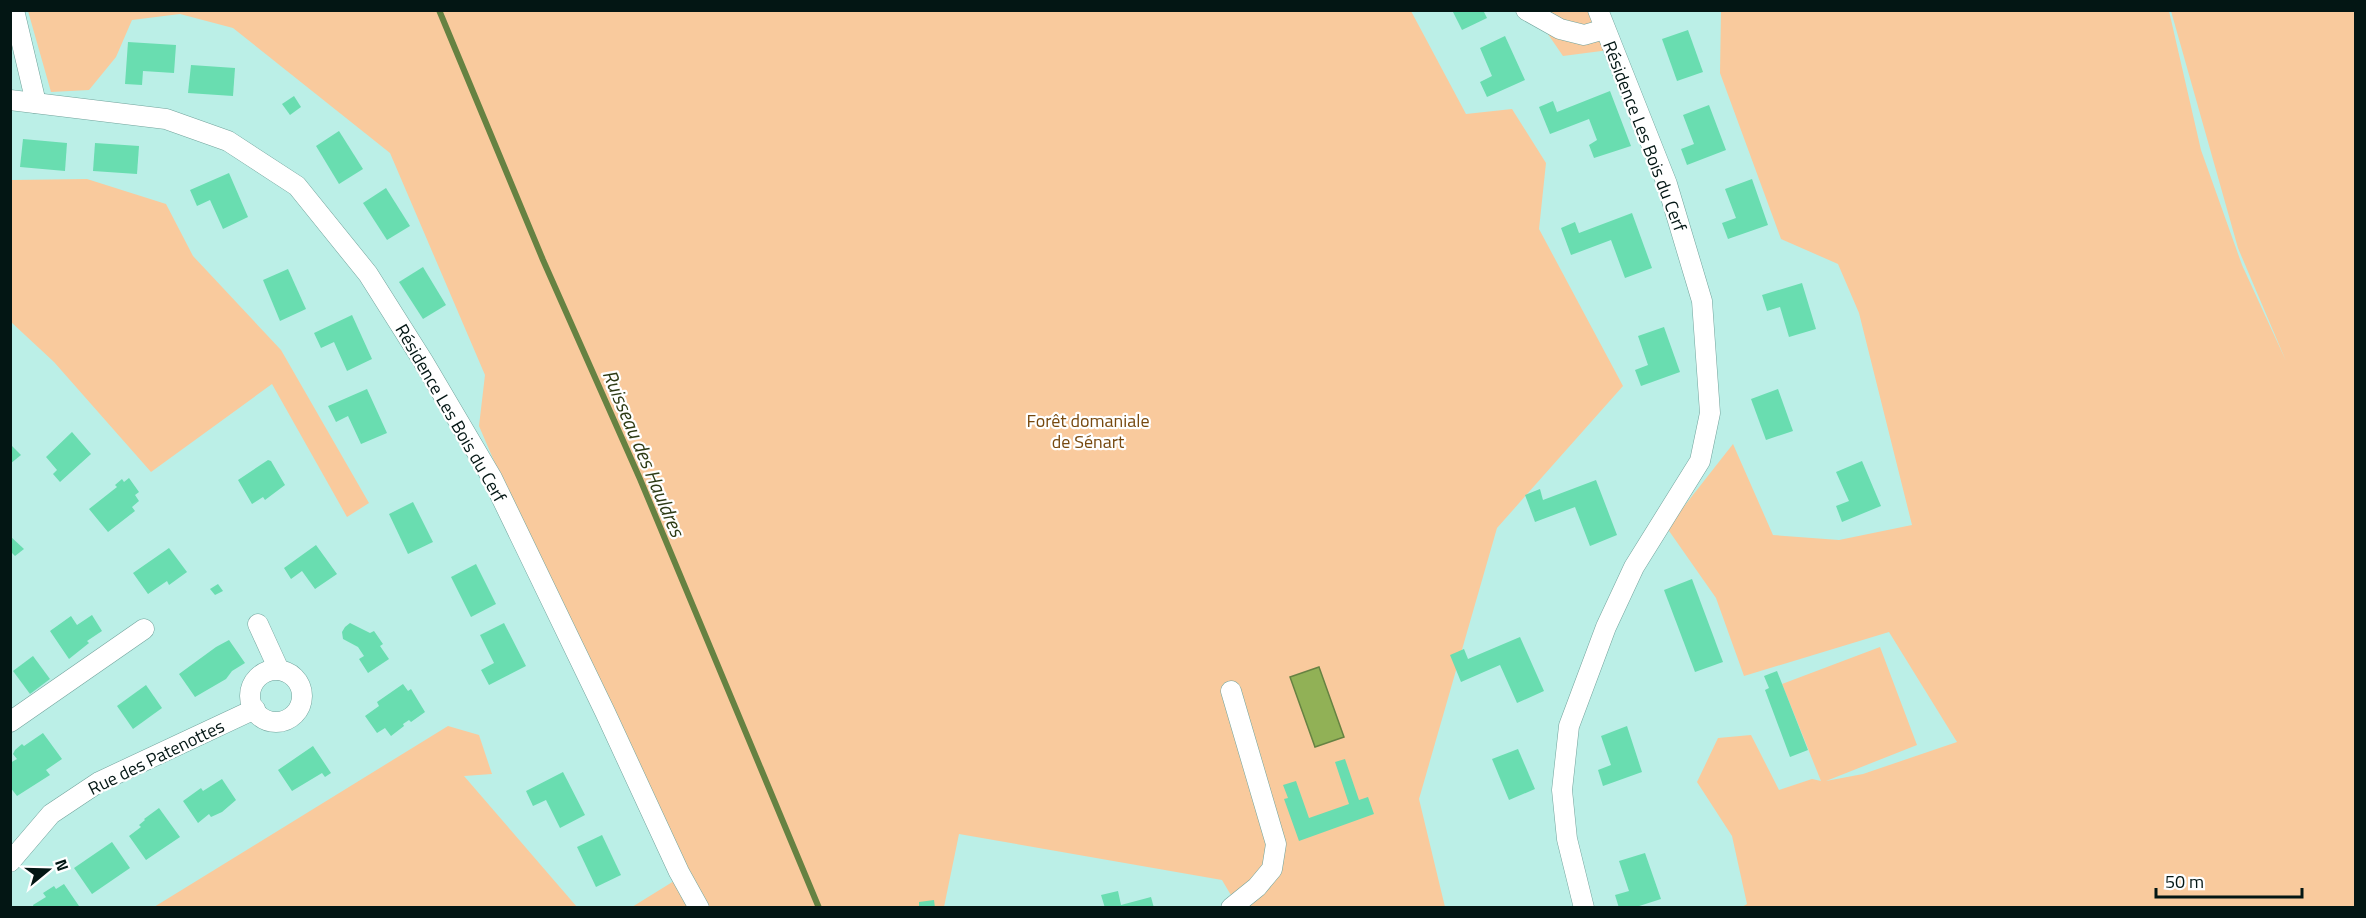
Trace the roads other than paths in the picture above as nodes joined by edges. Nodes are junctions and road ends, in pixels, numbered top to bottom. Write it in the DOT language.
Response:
graph roads {
  1 [pos="14,10"];
  2 [pos="1526,10"];
  3 [pos="1598,10"];
  4 [pos="1605,29"];
  5 [pos="10,100"];
  6 [pos="36,103"];
  7 [pos="258,624"];
  8 [pos="144,629"];
  9 [pos="279,670"];
  10 [pos="1231,691"];
  11 [pos="255,710"];
  12 [pos="10,722"];
  13 [pos="10,862"];
  14 [pos="699,908"];
  15 [pos="1231,908"];
  16 [pos="1584,908"];
  1 -- 6 [label="street"];
  2 -- 4 [label="street"];
  3 -- 4 [label="street, Résidence Les Bois du Cerf"];
  4 -- 16 [label="street, Résidence Les Bois du Cerf"];
  5 -- 6 [label="street, Résidence Les Bois du Cerf"];
  6 -- 14 [label="street, Résidence Les Bois du Cerf"];
  7 -- 9 [label="street"];
  8 -- 12 [label="street"];
  9 -- 11 [label="street"];
  9 -- 11 [label="street"];
  10 -- 15 [label="street"];
  11 -- 13 [label="street, Rue des Patenottes"];
}
